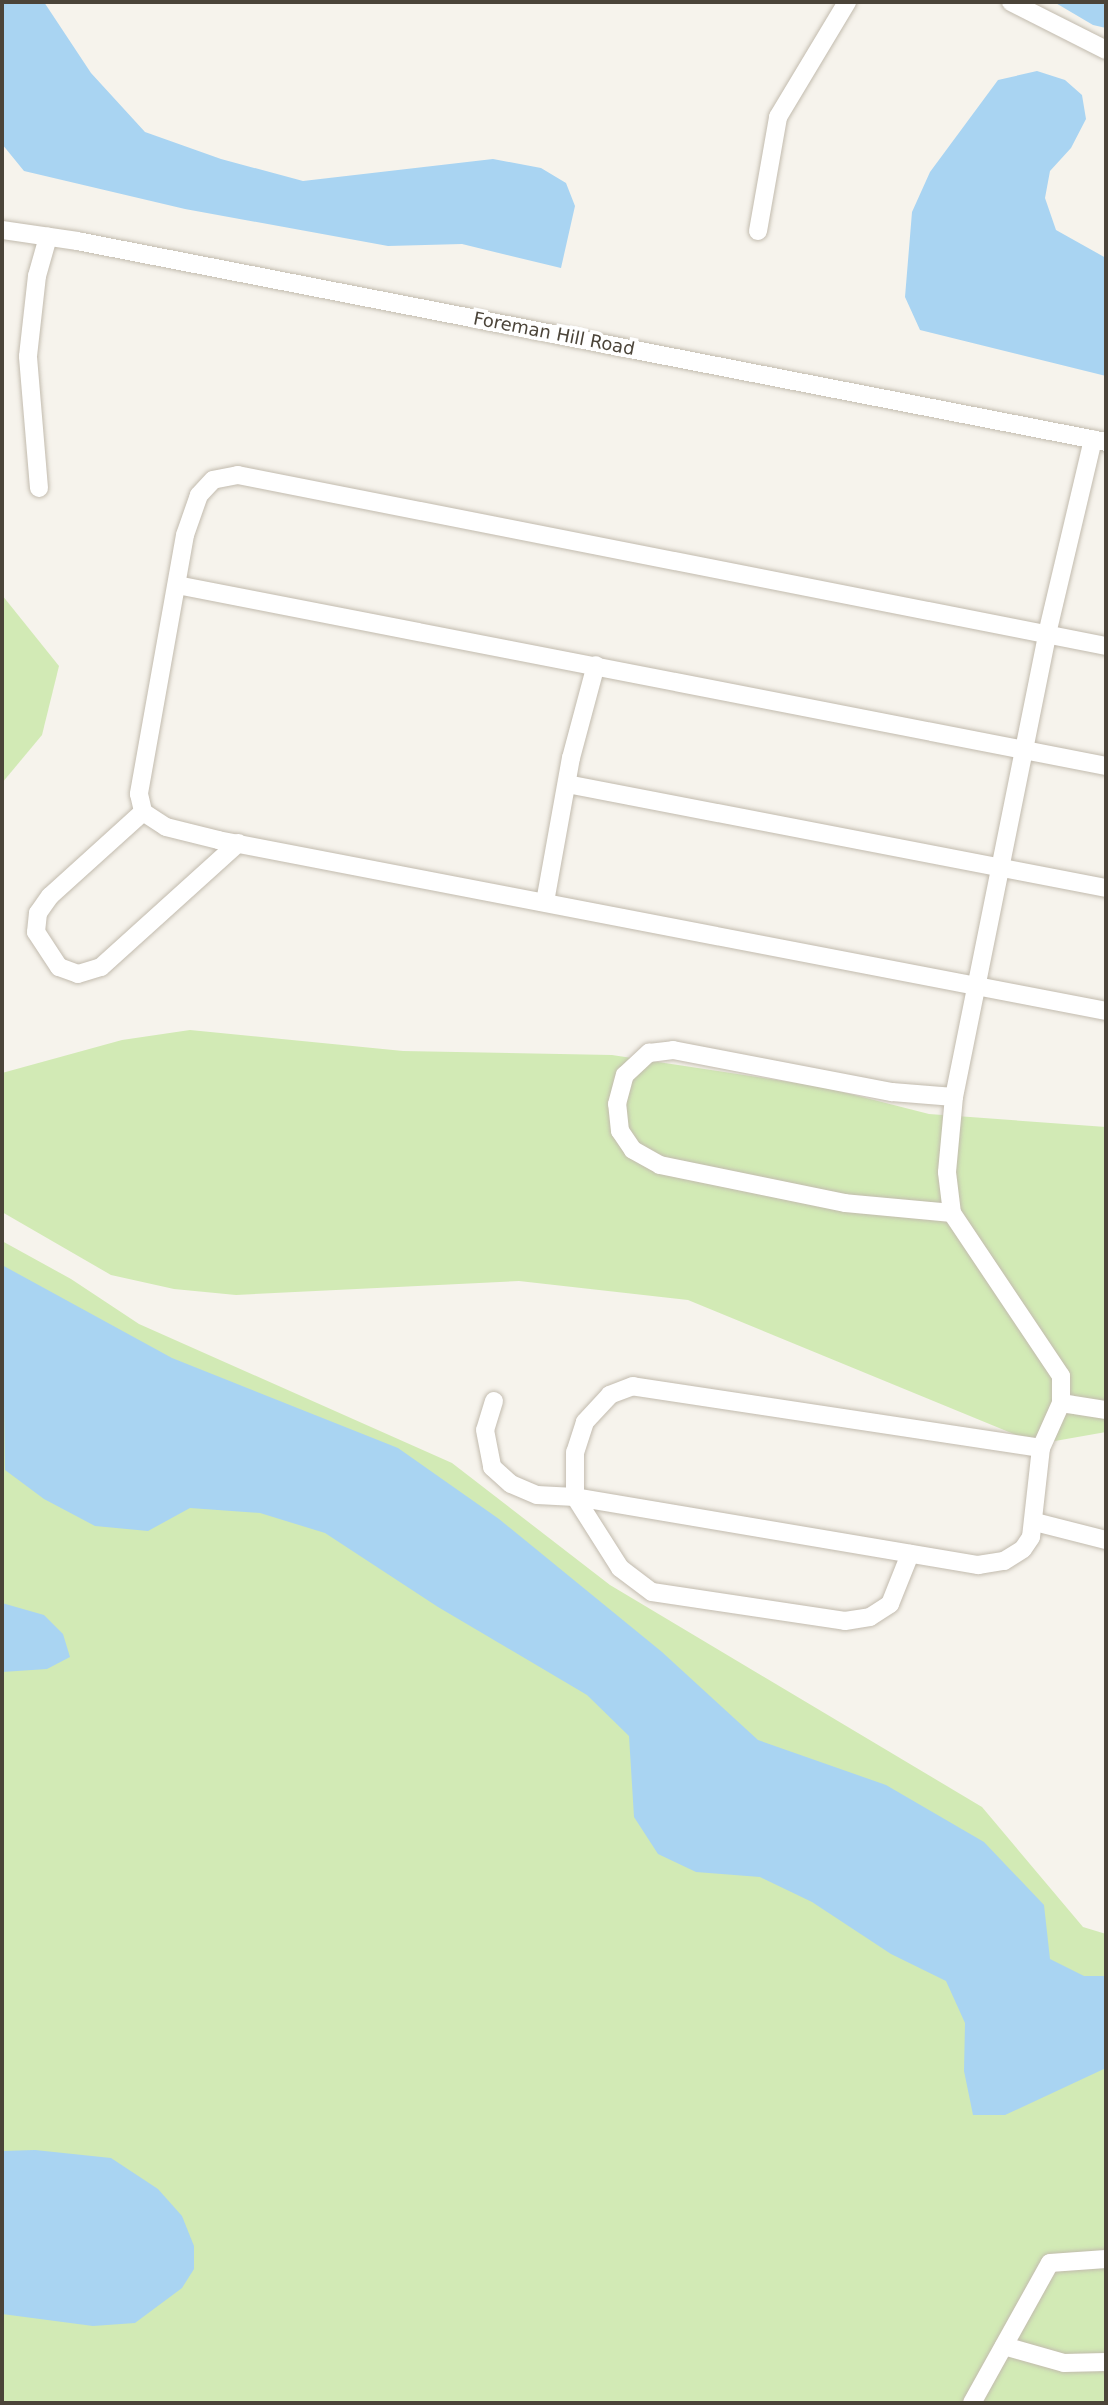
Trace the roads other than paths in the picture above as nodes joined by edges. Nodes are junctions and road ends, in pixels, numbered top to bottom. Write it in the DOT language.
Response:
graph roads {
  1 [pos="847,2"];
  2 [pos="1011,2"];
  3 [pos="1106,50"];
  4 [pos="2,230"];
  5 [pos="758,231"];
  6 [pos="48,237"];
  7 [pos="1099,441"];
  8 [pos="39,488"];
  9 [pos="177,585"];
  10 [pos="1047,634"];
  11 [pos="1106,646"];
  12 [pos="596,665"];
  13 [pos="1023,750"];
  14 [pos="1106,766"];
  15 [pos="566,784"];
  16 [pos="143,812"];
  17 [pos="238,843"];
  18 [pos="1000,868"];
  19 [pos="1106,888"];
  20 [pos="545,902"];
  21 [pos="976,985"];
  22 [pos="1106,1011"];
  23 [pos="954,1097"];
  24 [pos="951,1213"];
  25 [pos="494,1402"];
  26 [pos="1061,1403"];
  27 [pos="1106,1410"];
  28 [pos="1041,1448"];
  29 [pos="575,1497"];
  30 [pos="1035,1522"];
  31 [pos="1106,1540"];
  32 [pos="910,1554"];
  33 [pos="1106,2259"];
  34 [pos="1004,2346"];
  35 [pos="1106,2362"];
  36 [pos="972,2403"];
  1 -- 5 [label="street"];
  2 -- 3 [label="street"];
  4 -- 6 [label="street, Foreman Hill Road"];
  6 -- 7 [label="street, Foreman Hill Road"];
  6 -- 8 [label="street"];
  7 -- 10 [label="street"];
  9 -- 10 [label="street"];
  9 -- 12 [label="street"];
  9 -- 16 [label="street"];
  10 -- 11 [label="street"];
  10 -- 13 [label="street"];
  12 -- 13 [label="street"];
  12 -- 15 [label="street"];
  13 -- 14 [label="street"];
  13 -- 18 [label="street"];
  15 -- 18 [label="street"];
  15 -- 20 [label="street"];
  16 -- 17 [label="street"];
  16 -- 17 [label="street"];
  17 -- 20 [label="street"];
  18 -- 19 [label="street"];
  18 -- 21 [label="street"];
  20 -- 21 [label="street"];
  21 -- 22 [label="street"];
  21 -- 23 [label="street"];
  23 -- 24 [label="street"];
  23 -- 24 [label="street"];
  24 -- 26 [label="street"];
  25 -- 29 [label="street"];
  26 -- 27 [label="street"];
  26 -- 28 [label="street"];
  28 -- 29 [label="street"];
  28 -- 30 [label="street"];
  29 -- 32 [label="street"];
  29 -- 32 [label="street"];
  30 -- 31 [label="street"];
  30 -- 32 [label="street"];
  33 -- 34 [label="street"];
  34 -- 35 [label="street"];
  34 -- 36 [label="street"];
}
